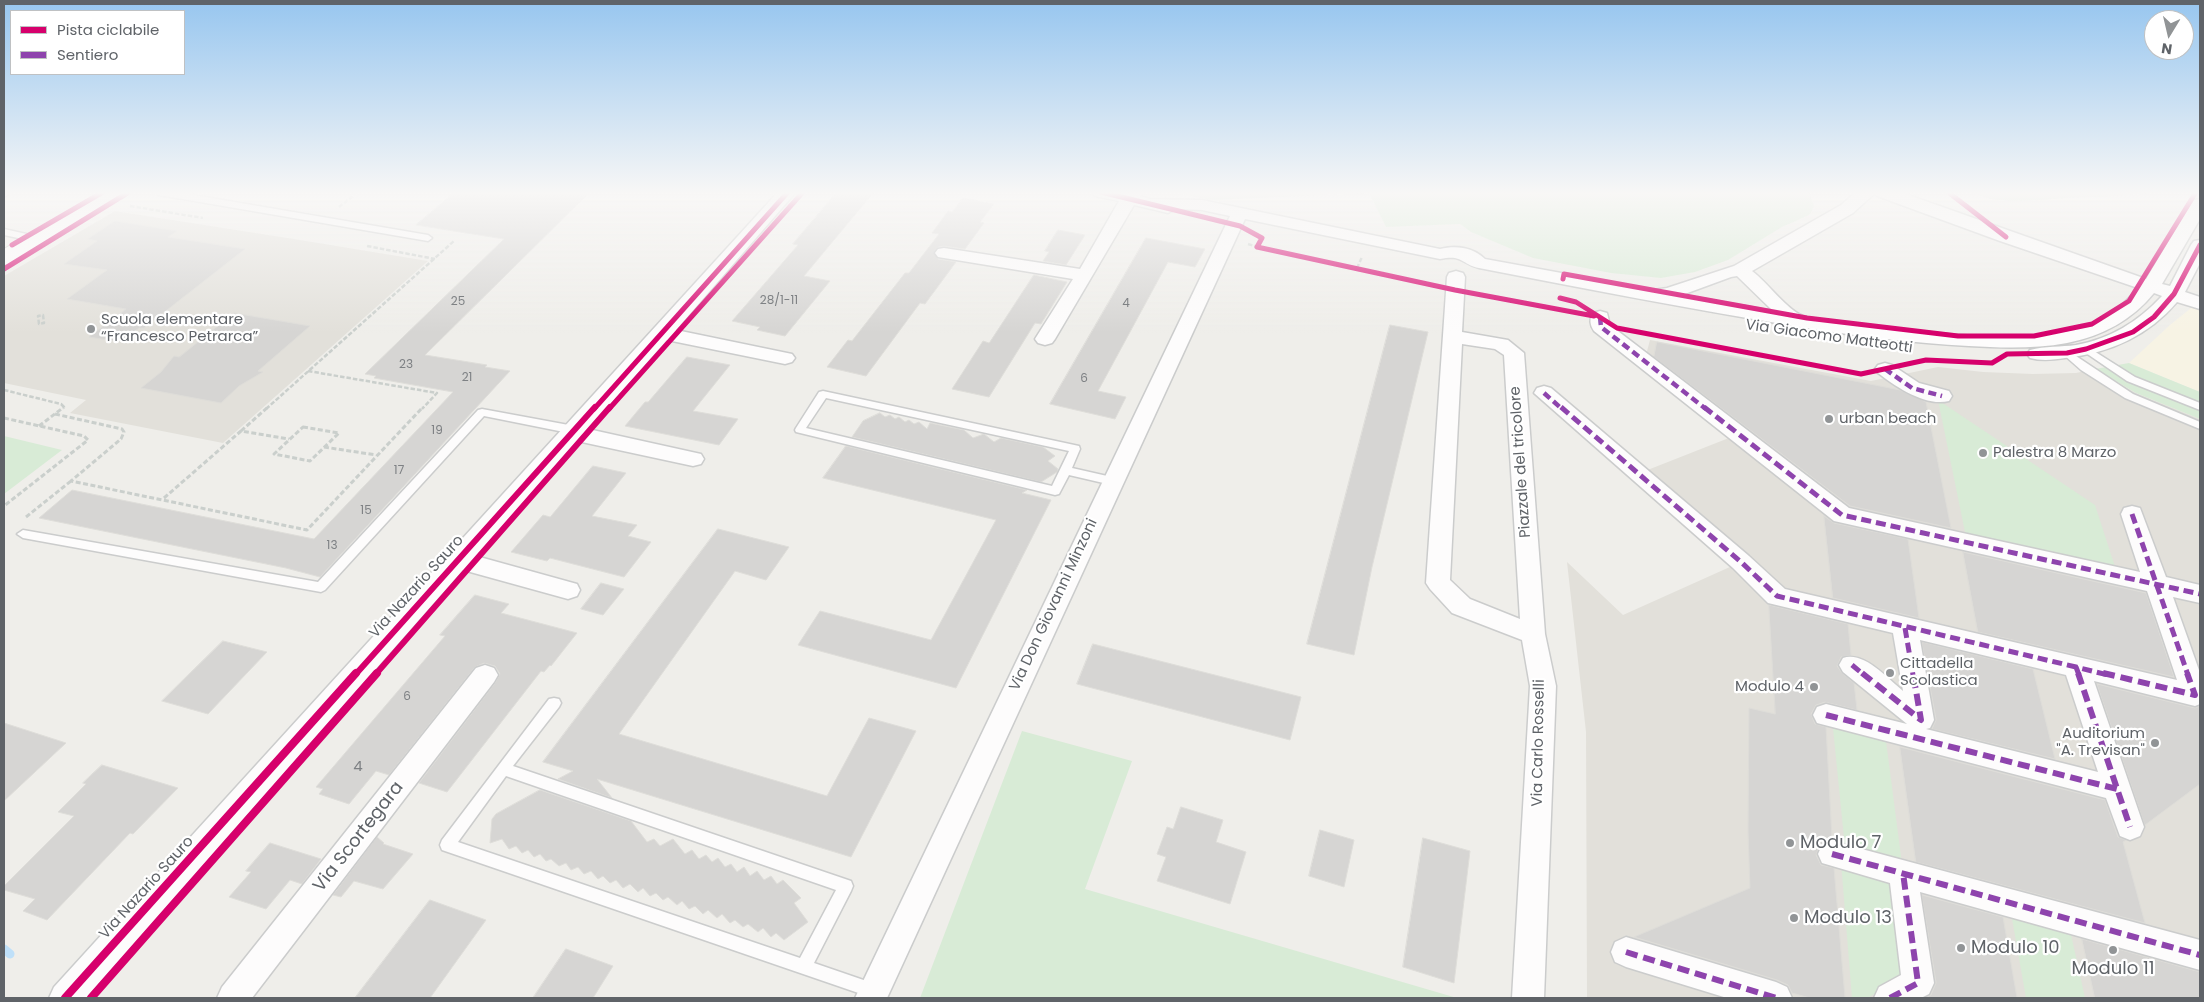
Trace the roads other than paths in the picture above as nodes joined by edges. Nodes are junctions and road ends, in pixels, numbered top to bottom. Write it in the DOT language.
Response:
graph roads {
  1 [pos="37,239"];
  2 [pos="744,239"];
  3 [pos="1105,239"];
  4 [pos="1228,239"];
  5 [pos="1297,239"];
  6 [pos="1333,239"];
  7 [pos="1795,239"];
  8 [pos="2011,239"];
  9 [pos="2179,239"];
  10 [pos="2175,246"];
  11 [pos="2199,250"];
  12 [pos="944,253"];
  13 [pos="4,258"];
  14 [pos="1437,260"];
  15 [pos="1477,269"];
  16 [pos="1740,270"];
  17 [pos="1085,275"];
  18 [pos="1456,277"];
  19 [pos="2151,286"];
  20 [pos="2174,294"];
  21 [pos="1652,295"];
  22 [pos="2200,303"];
  23 [pos="1600,317"];
  24 [pos="1799,322"];
  25 [pos="663,333"];
  26 [pos="1453,337"];
  27 [pos="1045,339"];
  28 [pos="2076,351"];
  29 [pos="785,358"];
  30 [pos="1885,368"];
  31 [pos="1544,393"];
  32 [pos="1942,396"];
  33 [pos="2200,407"];
  34 [pos="2200,426"];
  35 [pos="573,431"];
  36 [pos="693,459"];
  37 [pos="1066,470"];
  38 [pos="1112,481"];
  39 [pos="2132,514"];
  40 [pos="23,534"];
  41 [pos="458,560"];
  42 [pos="2156,584"];
  43 [pos="568,590"];
  44 [pos="2200,594"];
  45 [pos="1905,628"];
  46 [pos="1533,634"];
  47 [pos="1852,665"];
  48 [pos="2076,667"];
  49 [pos="485,675"];
  50 [pos="2197,695"];
  51 [pos="554,702"];
  52 [pos="1826,716"];
  53 [pos="503,768"];
  54 [pos="2118,789"];
  55 [pos="2130,827"];
  56 [pos="1832,854"];
  57 [pos="1903,873"];
  58 [pos="1626,952"];
  59 [pos="2200,955"];
  60 [pos="804,966"];
  61 [pos="873,995"];
  62 [pos="65,998"];
  63 [pos="233,998"];
  64 [pos="1528,998"];
  65 [pos="1776,998"];
  66 [pos="1890,998"];
  1 -- 13 [label="street"];
  2 -- 25 [label="street, Via Nazario Sauro"];
  3 -- 17 [label="street"];
  4 -- 38 [label="street, Via Don Giovanni Minzoni"];
  5 -- 14 [label="street, Via Giacomo Matteotti"];
  6 -- 14 [label="street, Via Giacomo Matteotti"];
  7 -- 16 [label="street"];
  8 -- 19 [label="street"];
  9 -- 10 [label="street, Via Giacomo Matteotti"];
  10 -- 11 [label="street"];
  10 -- 19 [label="street, Via Giacomo Matteotti"];
  11 -- 20 [label="street, Via Giacomo Matteotti"];
  12 -- 17 [label="street"];
  14 -- 15 [label="street, Via Giacomo Matteotti"];
  14 -- 18 [label="street, Via Giacomo Matteotti"];
  15 -- 18 [label="street, Via Giacomo Matteotti"];
  15 -- 21 [label="street, Via Giacomo Matteotti"];
  15 -- 28 [label="street, Via Giacomo Matteotti"];
  16 -- 21 [label="street"];
  16 -- 24 [label="street"];
  17 -- 27 [label="street"];
  18 -- 26 [label="street"];
  19 -- 20 [label="street"];
  19 -- 24 [label="street, Via Giacomo Matteotti"];
  20 -- 22 [label="street"];
  20 -- 28 [label="street, Via Giacomo Matteotti"];
  21 -- 24 [label="street, Via Giacomo Matteotti"];
  23 -- 42 [label="street"];
  25 -- 29 [label="street"];
  25 -- 35 [label="street, Via Nazario Sauro"];
  26 -- 46 [label="street, Piazzale del tricolore"];
  26 -- 46 [label="street"];
  28 -- 33 [label="lane"];
  28 -- 34 [label="lane"];
  30 -- 32 [label="street"];
  31 -- 45 [label="street"];
  35 -- 36 [label="street"];
  35 -- 40 [label="lane"];
  35 -- 41 [label="street, Via Nazario Sauro"];
  37 -- 37 [label="lane"];
  37 -- 38 [label="lane"];
  38 -- 61 [label="street, Via Don Giovanni Minzoni"];
  39 -- 42 [label="street"];
  41 -- 43 [label="street, Via Nazario Sauro"];
  41 -- 62 [label="street, Via Nazario Sauro"];
  42 -- 44 [label="street"];
  42 -- 50 [label="street"];
  45 -- 47 [label="street"];
  45 -- 48 [label="street"];
  46 -- 64 [label="street, Via Carlo Rosselli"];
  48 -- 50 [label="street"];
  48 -- 54 [label="street"];
  49 -- 63 [label="street, Via Scortegara"];
  51 -- 53 [label="lane"];
  52 -- 54 [label="street"];
  53 -- 60 [label="lane"];
  53 -- 60 [label="lane"];
  54 -- 55 [label="street"];
  56 -- 57 [label="street"];
  57 -- 59 [label="street"];
  57 -- 66 [label="street"];
  58 -- 65 [label="street"];
  60 -- 61 [label="lane"];
}
